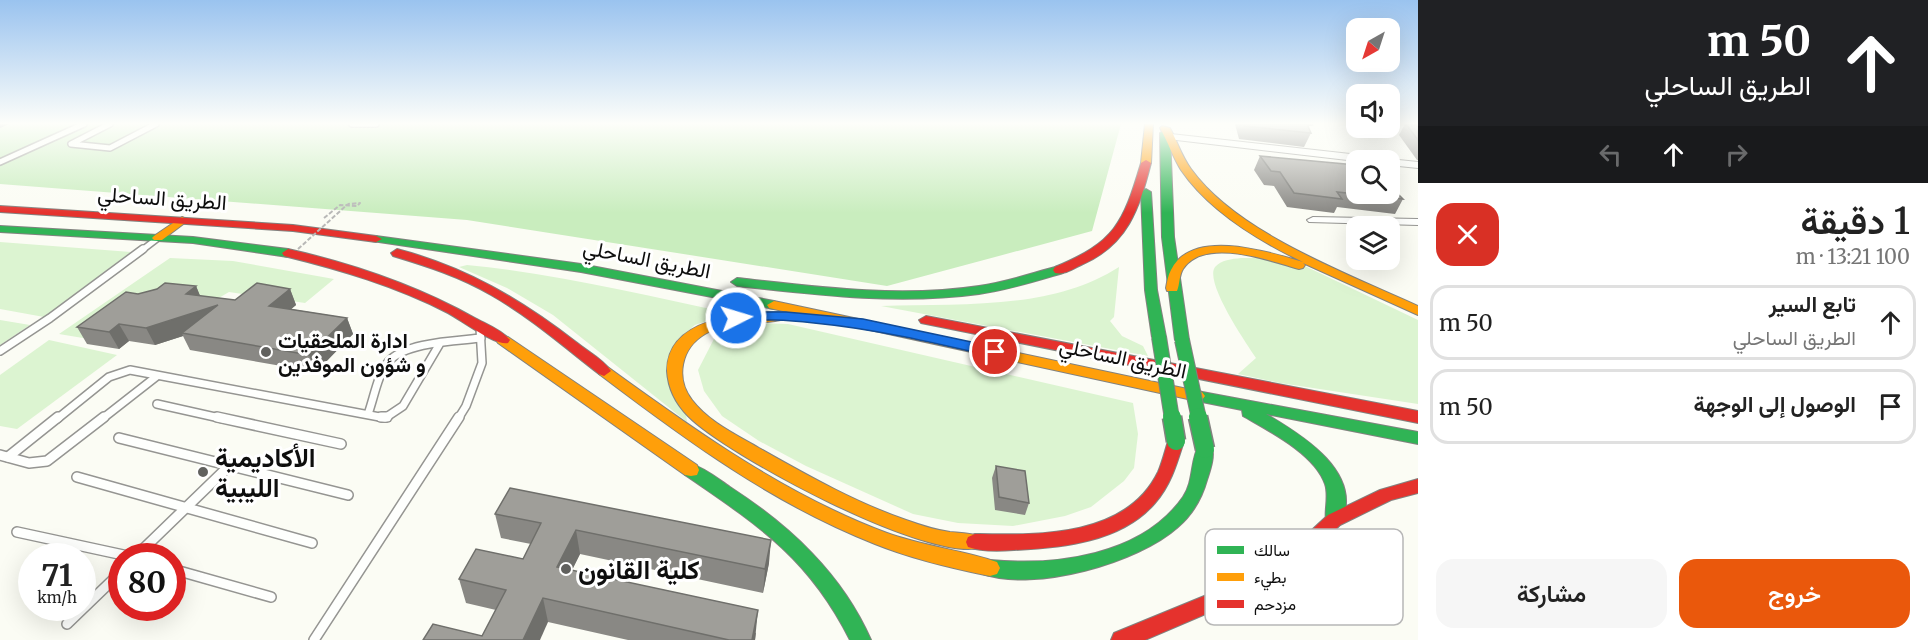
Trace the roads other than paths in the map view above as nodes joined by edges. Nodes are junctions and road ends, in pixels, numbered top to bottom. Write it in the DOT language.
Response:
graph roads {
  1 [pos="18,154"];
  2 [pos="1147,154"];
  3 [pos="1166,154"];
  4 [pos="1178,154"];
  5 [pos="0,162"];
  6 [pos="1146,163"];
  7 [pos="1400,163"];
  8 [pos="1418,165"];
  9 [pos="0,195"];
  10 [pos="102,201"];
  11 [pos="0,210"];
  12 [pos="226,210"];
  13 [pos="182,220"];
  14 [pos="1313,220"];
  15 [pos="356,222"];
  16 [pos="1418,222"];
  17 [pos="293,228"];
  18 [pos="0,229"];
  19 [pos="158,238"];
  20 [pos="572,252"];
  21 [pos="594,256"];
  22 [pos="1172,288"];
  23 [pos="866,308"];
  24 [pos="1418,310"];
  25 [pos="912,317"];
  26 [pos="1418,320"];
  27 [pos="863,324"];
  28 [pos="481,332"];
  29 [pos="439,345"];
  30 [pos="0,351"];
  31 [pos="156,376"];
  32 [pos="1218,400"];
  33 [pos="157,404"];
  34 [pos="1381,410"];
  35 [pos="1418,411"];
  36 [pos="368,414"];
  37 [pos="1418,417"];
  38 [pos="119,438"];
  39 [pos="1418,438"];
  40 [pos="341,444"];
  41 [pos="4,456"];
  42 [pos="230,465"];
  43 [pos="77,477"];
  44 [pos="1418,486"];
  45 [pos="348,495"];
  46 [pos="187,507"];
  47 [pos="1334,520"];
  48 [pos="1325,529"];
  49 [pos="17,532"];
  50 [pos="150,543"];
  51 [pos="312,543"];
  52 [pos="108,552"];
  53 [pos="186,573"];
  54 [pos="108,584"];
  55 [pos="271,597"];
  56 [pos="1205,605"];
  57 [pos="67,624"];
  58 [pos="314,640"];
  59 [pos="861,640"];
  60 [pos="1121,640"];
  1 -- 5 [label="lane"];
  2 -- 6 [label="main road"];
  3 -- 22 [label="main road"];
  4 -- 24 [label="main road"];
  6 -- 23 [label="main road, الطريق الساحلي"];
  6 -- 27 [label="main road, bridge"];
  7 -- 8 [label="street"];
  9 -- 10 [label="main road, الطريق الساحلي"];
  11 -- 13 [label="main road, الطريق الساحلي"];
  12 -- 15 [label="main road, الطريق الساحلي"];
  13 -- 17 [label="main road, الطريق الساحلي"];
  13 -- 19 [label="main road"];
  14 -- 16 [label="street"];
  17 -- 22 [label="main road, bridge"];
  17 -- 27 [label="main road, الطريق الساحلي"];
  18 -- 19 [label="main road"];
  19 -- 28 [label="main road"];
  19 -- 30 [label="lane"];
  20 -- 21 [label="main road, الطريق الساحلي"];
  22 -- 26 [label="main road"];
  25 -- 34 [label="main road, الطريق الساحلي"];
  27 -- 32 [label="main road, الطريق الساحلي"];
  28 -- 29 [label="lane"];
  28 -- 58 [label="lane"];
  28 -- 59 [label="main road"];
  29 -- 36 [label="lane"];
  29 -- 36 [label="lane"];
  31 -- 36 [label="lane"];
  31 -- 41 [label="lane"];
  31 -- 41 [label="lane"];
  32 -- 39 [label="main road, الطريق الساحلي"];
  32 -- 47 [label="main road"];
  33 -- 40 [label="lane"];
  34 -- 35 [label="main road"];
  34 -- 37 [label="main road, الطريق الساحلي"];
  38 -- 42 [label="lane"];
  42 -- 45 [label="lane"];
  42 -- 46 [label="lane"];
  43 -- 46 [label="lane"];
  44 -- 47 [label="main road"];
  46 -- 50 [label="lane"];
  46 -- 51 [label="lane"];
  47 -- 48 [label="main road"];
  49 -- 52 [label="lane"];
  53 -- 55 [label="lane"];
  54 -- 57 [label="lane"];
  56 -- 60 [label="main road"];
}
